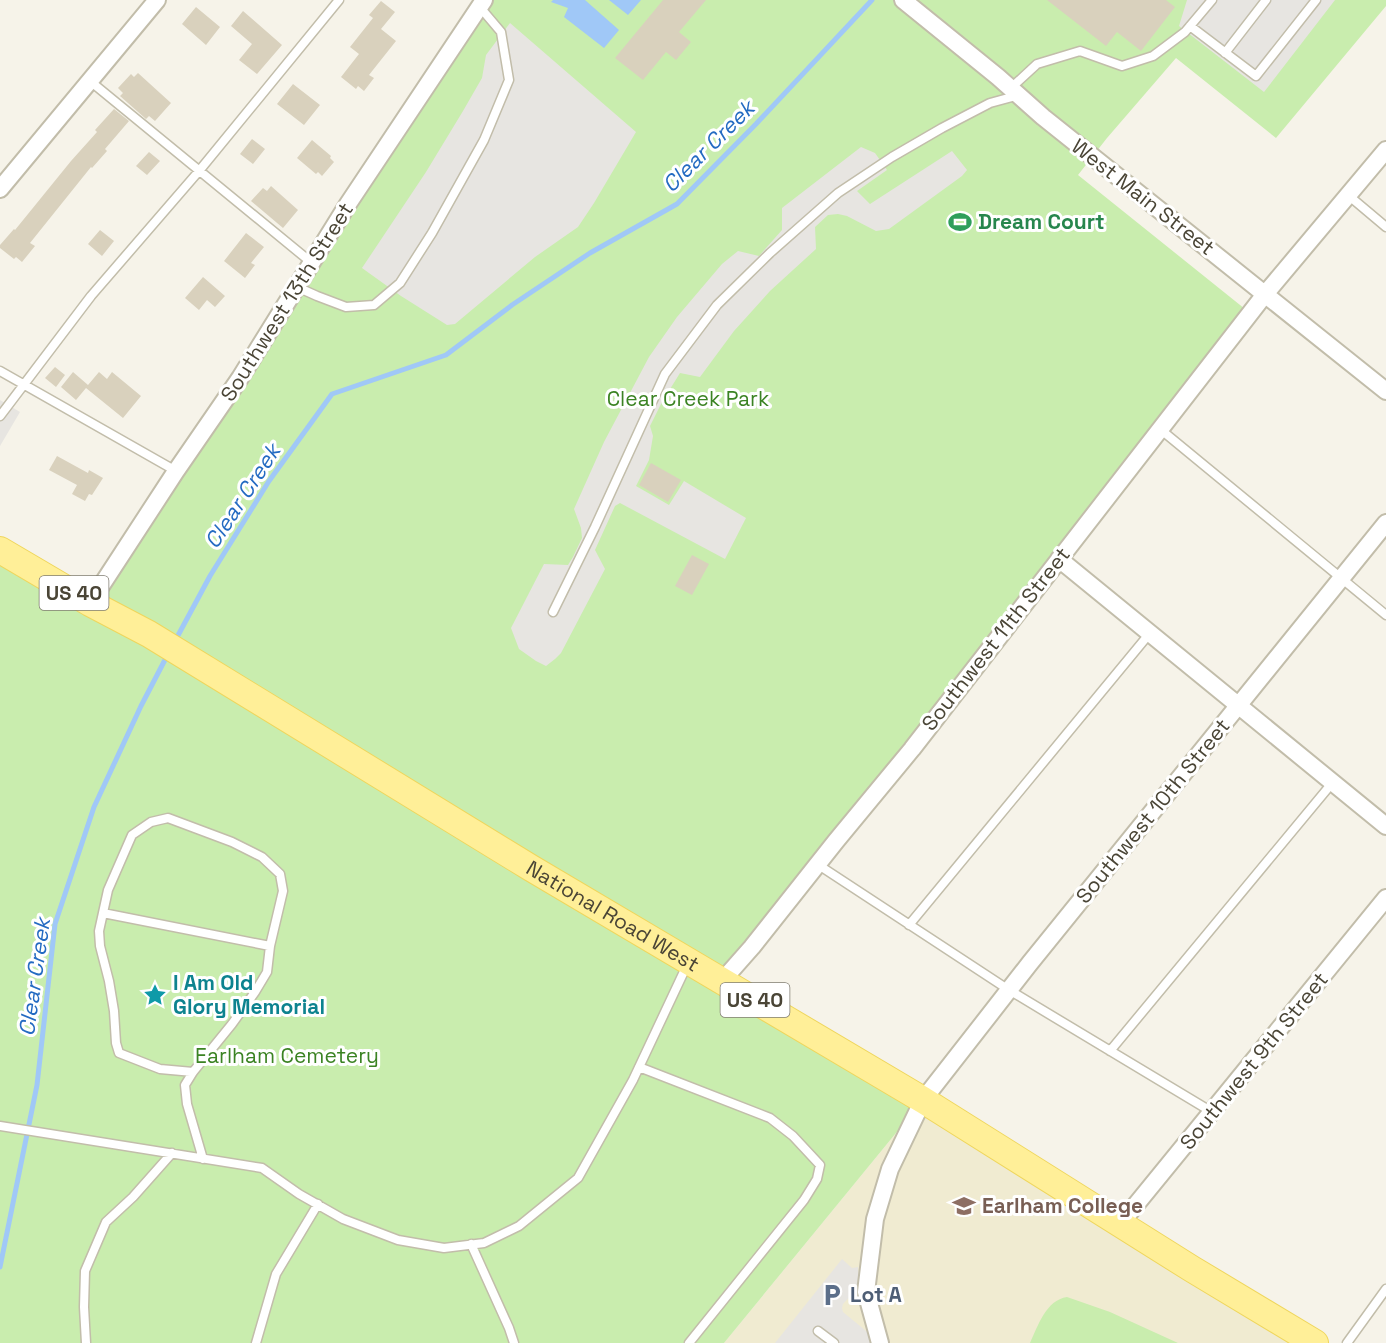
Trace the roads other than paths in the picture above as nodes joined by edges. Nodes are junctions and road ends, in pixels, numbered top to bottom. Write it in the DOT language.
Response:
graph roads {
  1 [pos="157,0"];
  2 [pos="339,0"];
  3 [pos="903,0"];
  4 [pos="1212,0"];
  5 [pos="1266,0"];
  6 [pos="1316,0"];
  7 [pos="482,3"];
  8 [pos="1190,26"];
  9 [pos="1226,53"];
  10 [pos="90,81"];
  11 [pos="1015,92"];
  12 [pos="1386,150"];
  13 [pos="200,171"];
  14 [pos="0,189"];
  15 [pos="1348,195"];
  16 [pos="1386,227"];
  17 [pos="312,263"];
  18 [pos="297,287"];
  19 [pos="1266,293"];
  20 [pos="0,370"];
  21 [pos="24,384"];
  22 [pos="1386,391"];
  23 [pos="0,416"];
  24 [pos="1160,429"];
  25 [pos="176,471"];
  26 [pos="1386,523"];
  27 [pos="0,550"];
  28 [pos="1059,559"];
  29 [pos="1342,578"];
  30 [pos="90,603"];
  31 [pos="553,612"];
  32 [pos="1386,615"];
  33 [pos="1150,633"];
  34 [pos="1239,706"];
  35 [pos="1333,782"];
  36 [pos="1386,826"];
  37 [pos="817,864"];
  38 [pos="1386,898"];
  39 [pos="103,913"];
  40 [pos="909,925"];
  41 [pos="270,946"];
  42 [pos="689,961"];
  43 [pos="722,981"];
  44 [pos="1009,990"];
  45 [pos="1110,1051"];
  46 [pos="639,1067"];
  47 [pos="193,1072"];
  48 [pos="922,1100"];
  49 [pos="1212,1112"];
  50 [pos="0,1126"];
  51 [pos="172,1153"];
  52 [pos="203,1159"];
  53 [pos="318,1204"];
  54 [pos="1121,1224"];
  55 [pos="471,1244"];
  56 [pos="1386,1289"];
  57 [pos="818,1331"];
  58 [pos="86,1343"];
  59 [pos="256,1343"];
  60 [pos="514,1343"];
  61 [pos="689,1343"];
  62 [pos="834,1343"];
  63 [pos="880,1343"];
  64 [pos="1315,1343"];
  65 [pos="1347,1343"];
  1 -- 10 [label="street"];
  2 -- 13 [label="lane"];
  3 -- 11 [label="street, West Main Street"];
  4 -- 8 [label="lane"];
  5 -- 9 [label="lane"];
  6 -- 9 [label="lane"];
  7 -- 17 [label="street, Southwest 13th Street"];
  7 -- 18 [label="lane"];
  8 -- 9 [label="lane"];
  8 -- 11 [label="lane"];
  10 -- 13 [label="lane"];
  10 -- 14 [label="street"];
  11 -- 19 [label="street, West Main Street"];
  11 -- 31 [label="lane"];
  12 -- 15 [label="street, Southwest 11th Street"];
  13 -- 17 [label="lane"];
  13 -- 21 [label="lane"];
  15 -- 16 [label="lane"];
  15 -- 19 [label="street, Southwest 11th Street"];
  17 -- 18 [label="street, Southwest 13th Street"];
  18 -- 25 [label="street, Southwest 13th Street"];
  19 -- 22 [label="street, West Main Street"];
  19 -- 24 [label="street, Southwest 11th Street"];
  20 -- 21 [label="lane"];
  21 -- 23 [label="lane"];
  21 -- 25 [label="lane"];
  24 -- 28 [label="street, Southwest 11th Street"];
  24 -- 29 [label="lane"];
  25 -- 30 [label="street, Southwest 13th Street"];
  26 -- 29 [label="street, Southwest 10th Street"];
  27 -- 30 [label="main road, National Road West / US 40"];
  28 -- 33 [label="street"];
  28 -- 37 [label="street, Southwest 11th Street"];
  29 -- 32 [label="lane"];
  29 -- 34 [label="street, Southwest 10th Street"];
  30 -- 42 [label="main road, National Road West / US 40"];
  33 -- 34 [label="street"];
  33 -- 40 [label="lane"];
  34 -- 35 [label="street"];
  34 -- 44 [label="street, Southwest 10th Street"];
  35 -- 36 [label="street"];
  35 -- 45 [label="lane"];
  37 -- 40 [label="lane"];
  37 -- 43 [label="street, Southwest 11th Street"];
  38 -- 49 [label="street, Southwest 9th Street"];
  39 -- 41 [label="lane"];
  39 -- 41 [label="lane"];
  39 -- 47 [label="lane"];
  40 -- 44 [label="lane"];
  41 -- 47 [label="lane"];
  42 -- 43 [label="main road, National Road West / US 40"];
  42 -- 46 [label="lane"];
  43 -- 48 [label="main road, National Road West / US 40"];
  44 -- 45 [label="lane"];
  44 -- 48 [label="street, Southwest 10th Street"];
  45 -- 49 [label="lane"];
  46 -- 55 [label="lane"];
  46 -- 61 [label="lane"];
  47 -- 52 [label="lane"];
  48 -- 54 [label="main road, National Road West / US 40"];
  48 -- 63 [label="street, Southwest 10th Street"];
  49 -- 54 [label="street, Southwest 9th Street"];
  50 -- 51 [label="lane"];
  51 -- 52 [label="lane"];
  51 -- 58 [label="lane"];
  52 -- 53 [label="lane"];
  53 -- 55 [label="lane"];
  53 -- 59 [label="lane"];
  54 -- 64 [label="main road, National Road West / US 40"];
  55 -- 60 [label="lane"];
  56 -- 65 [label="lane"];
  57 -- 62 [label="lane"];
}
